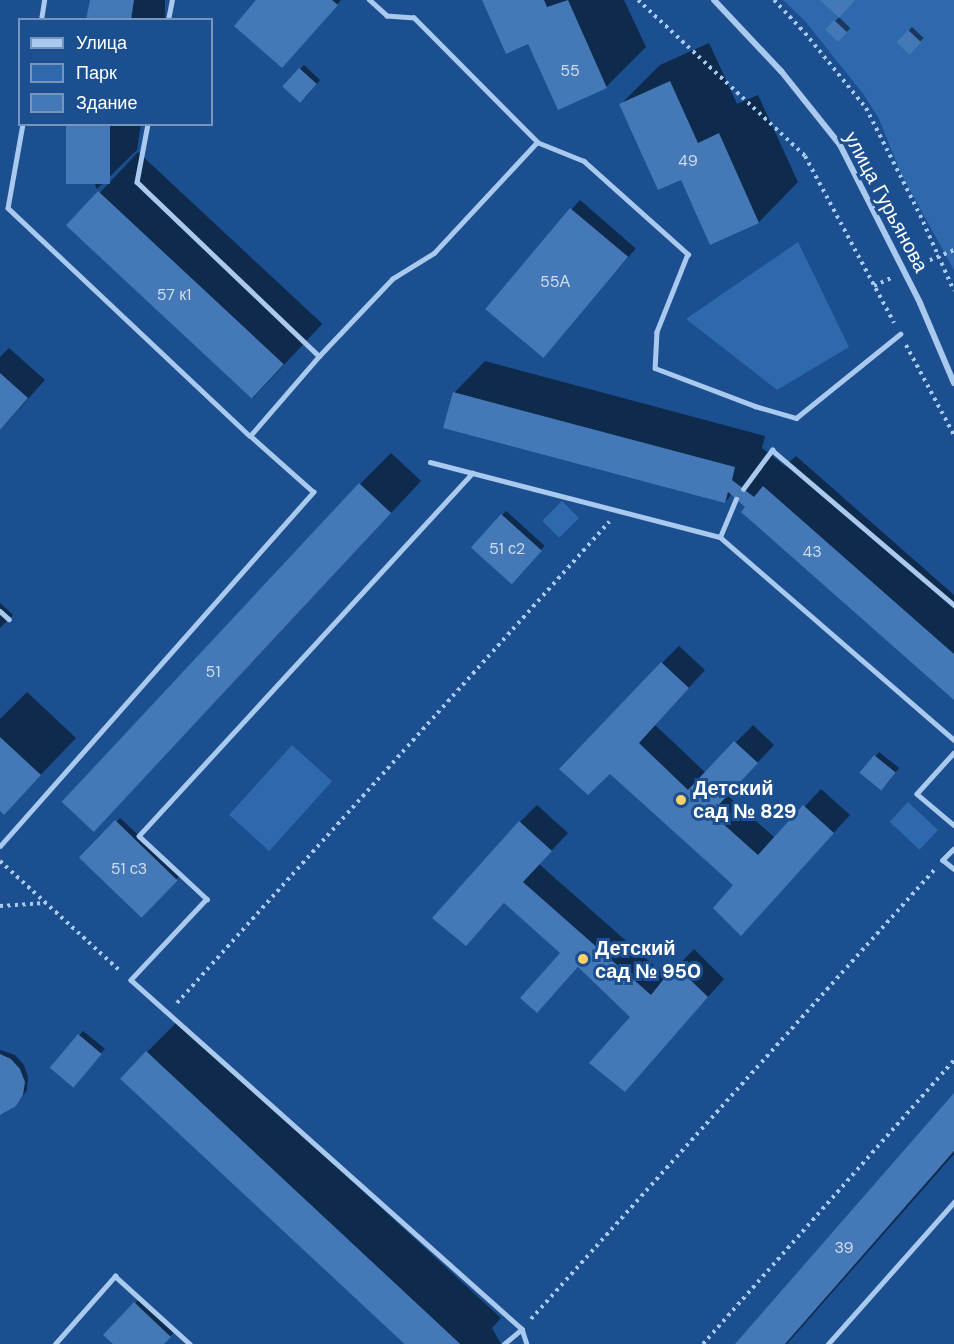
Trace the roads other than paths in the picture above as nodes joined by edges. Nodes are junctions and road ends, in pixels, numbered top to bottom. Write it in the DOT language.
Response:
graph roads {
  1 [pos="44,0"];
  2 [pos="172,0"];
  3 [pos="369,0"];
  4 [pos="714,0"];
  5 [pos="41,18"];
  6 [pos="168,18"];
  7 [pos="23,126"];
  8 [pos="148,126"];
  9 [pos="537,142"];
  10 [pos="8,208"];
  11 [pos="0,209"];
  12 [pos="900,334"];
  13 [pos="319,356"];
  14 [pos="954,383"];
  15 [pos="250,436"];
  16 [pos="430,462"];
  17 [pos="473,473"];
  18 [pos="743,489"];
  19 [pos="736,499"];
  20 [pos="720,537"];
  21 [pos="954,604"];
  22 [pos="0,611"];
  23 [pos="9,619"];
  24 [pos="954,740"];
  25 [pos="954,753"];
  26 [pos="954,825"];
  27 [pos="0,846"];
  28 [pos="954,849"];
  29 [pos="954,869"];
  30 [pos="954,1202"];
  31 [pos="522,1329"];
  32 [pos="55,1344"];
  33 [pos="190,1344"];
  34 [pos="504,1344"];
  35 [pos="527,1344"];
  36 [pos="828,1344"];
  1 -- 5 [label="lane"];
  2 -- 6 [label="lane"];
  3 -- 9 [label="lane"];
  4 -- 14 [label="street, улица Гурьянова"];
  7 -- 10 [label="lane"];
  8 -- 13 [label="lane"];
  9 -- 12 [label="lane"];
  9 -- 13 [label="lane"];
  10 -- 11 [label="lane"];
  10 -- 15 [label="lane"];
  13 -- 15 [label="lane"];
  15 -- 27 [label="lane"];
  16 -- 17 [label="lane"];
  17 -- 20 [label="lane"];
  17 -- 31 [label="lane"];
  18 -- 21 [label="lane"];
  19 -- 20 [label="lane"];
  20 -- 24 [label="lane"];
  22 -- 23 [label="lane"];
  25 -- 26 [label="lane"];
  28 -- 29 [label="lane"];
  30 -- 36 [label="lane"];
  31 -- 34 [label="lane"];
  31 -- 35 [label="lane"];
  32 -- 33 [label="lane"];
}
